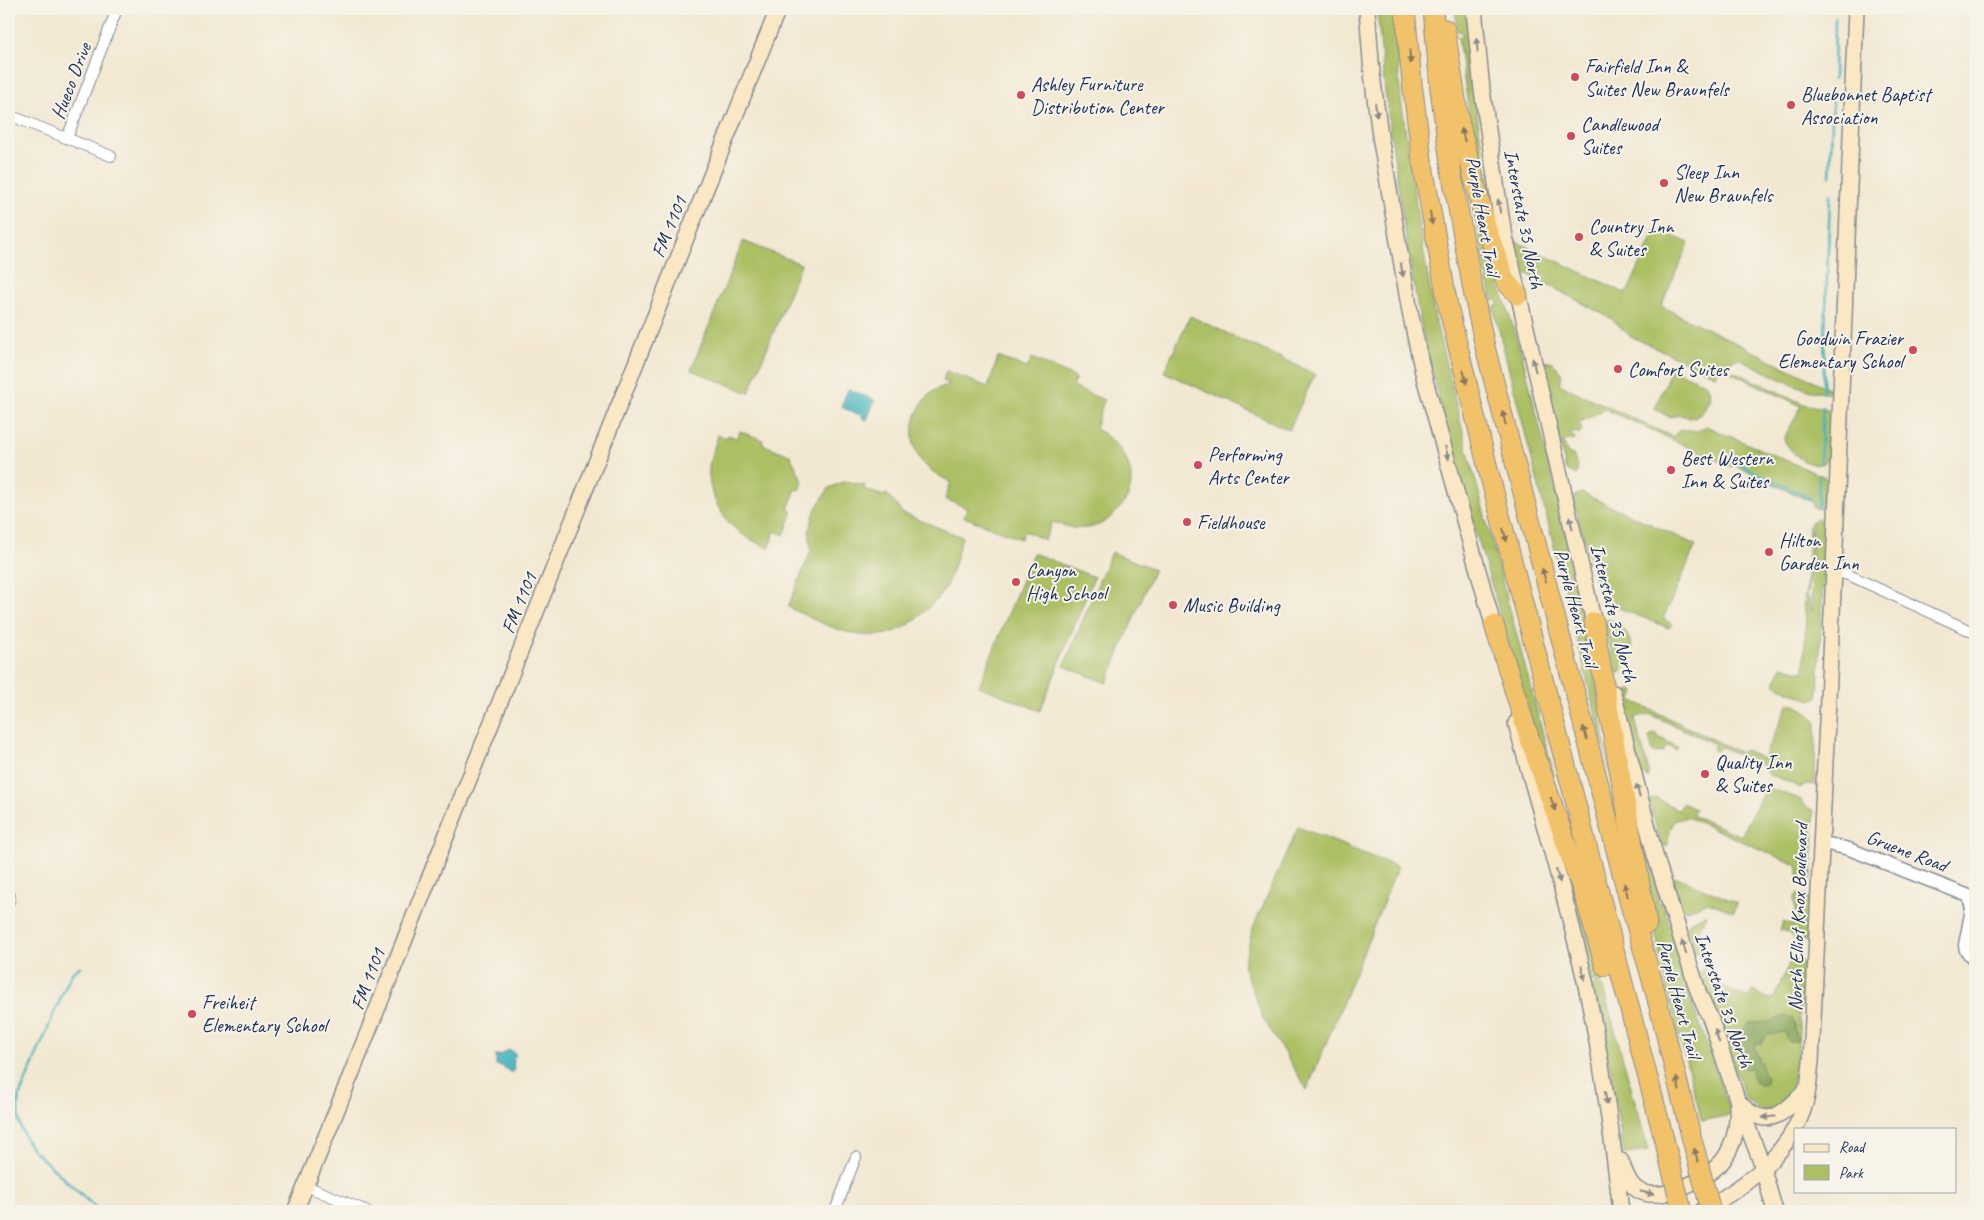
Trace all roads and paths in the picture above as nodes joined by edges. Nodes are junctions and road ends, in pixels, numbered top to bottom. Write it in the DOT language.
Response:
graph roads {
  1 [pos="118,9"];
  2 [pos="778,9"];
  3 [pos="1367,9"];
  4 [pos="1406,9"];
  5 [pos="1433,9"];
  6 [pos="1440,9"];
  7 [pos="1474,9"];
  8 [pos="1856,9"];
  9 [pos="9,115"];
  10 [pos="67,138"];
  11 [pos="111,156"];
  12 [pos="1518,295"];
  13 [pos="1834,571"];
  14 [pos="1594,622"];
  15 [pos="1494,625"];
  16 [pos="1975,633"];
  17 [pos="1820,842"];
  18 [pos="1975,961"];
  19 [pos="1654,987"];
  20 [pos="1632,1021"];
  21 [pos="1804,1093"];
  22 [pos="1737,1099"];
  23 [pos="1613,1141"];
  24 [pos="856,1157"];
  25 [pos="1761,1164"];
  26 [pos="306,1186"];
  27 [pos="295,1211"];
  28 [pos="367,1211"];
  29 [pos="835,1211"];
  30 [pos="1621,1211"];
  31 [pos="1684,1211"];
  32 [pos="1702,1211"];
  33 [pos="1711,1211"];
  34 [pos="1775,1211"];
  1 -- 10 [label="street, Hueco Drive"];
  2 -- 26 [label="main road, FM 1101 / FM 1101"];
  3 -- 15 [label="main road, one-way"];
  4 -- 20 [label="highway, one-way"];
  19 -- 5 [label="highway, Purple Heart Trail, one-way"];
  12 -- 6 [label="highway, one-way"];
  12 -- 7 [label="main road, Interstate 35 North, one-way"];
  8 -- 13 [label="main road, North Elliot Knox Boulevard"];
  9 -- 10 [label="street"];
  10 -- 11 [label="street"];
  14 -- 12 [label="main road, Interstate 35 North, one-way"];
  13 -- 16 [label="street"];
  13 -- 17 [label="main road, North Elliot Knox Boulevard"];
  14 -- 19 [label="highway"];
  22 -- 14 [label="main road, Interstate 35 North, one-way"];
  15 -- 20 [label="highway, one-way"];
  15 -- 23 [label="main road, one-way"];
  17 -- 18 [label="street, Gruene Road"];
  17 -- 21 [label="main road, North Elliot Knox Boulevard"];
  33 -- 19 [label="highway, Purple Heart Trail, one-way, bridge"];
  20 -- 31 [label="highway, bridge"];
  21 -- 22 [label="main road, one-way"];
  21 -- 25 [label="main road, North Elliot Knox Boulevard"];
  23 -- 22 [label="main road, one-way"];
  22 -- 25 [label="main road, Interstate 35 North"];
  23 -- 30 [label="main road"];
  24 -- 29 [label="street"];
  25 -- 31 [label="main road, North Elliot Knox Boulevard"];
  25 -- 32 [label="main road, North Elliot Knox Boulevard"];
  25 -- 34 [label="main road, Interstate 35 North"];
  26 -- 27 [label="main road, FM 1101 / FM 1101"];
  26 -- 28 [label="street"];
}
